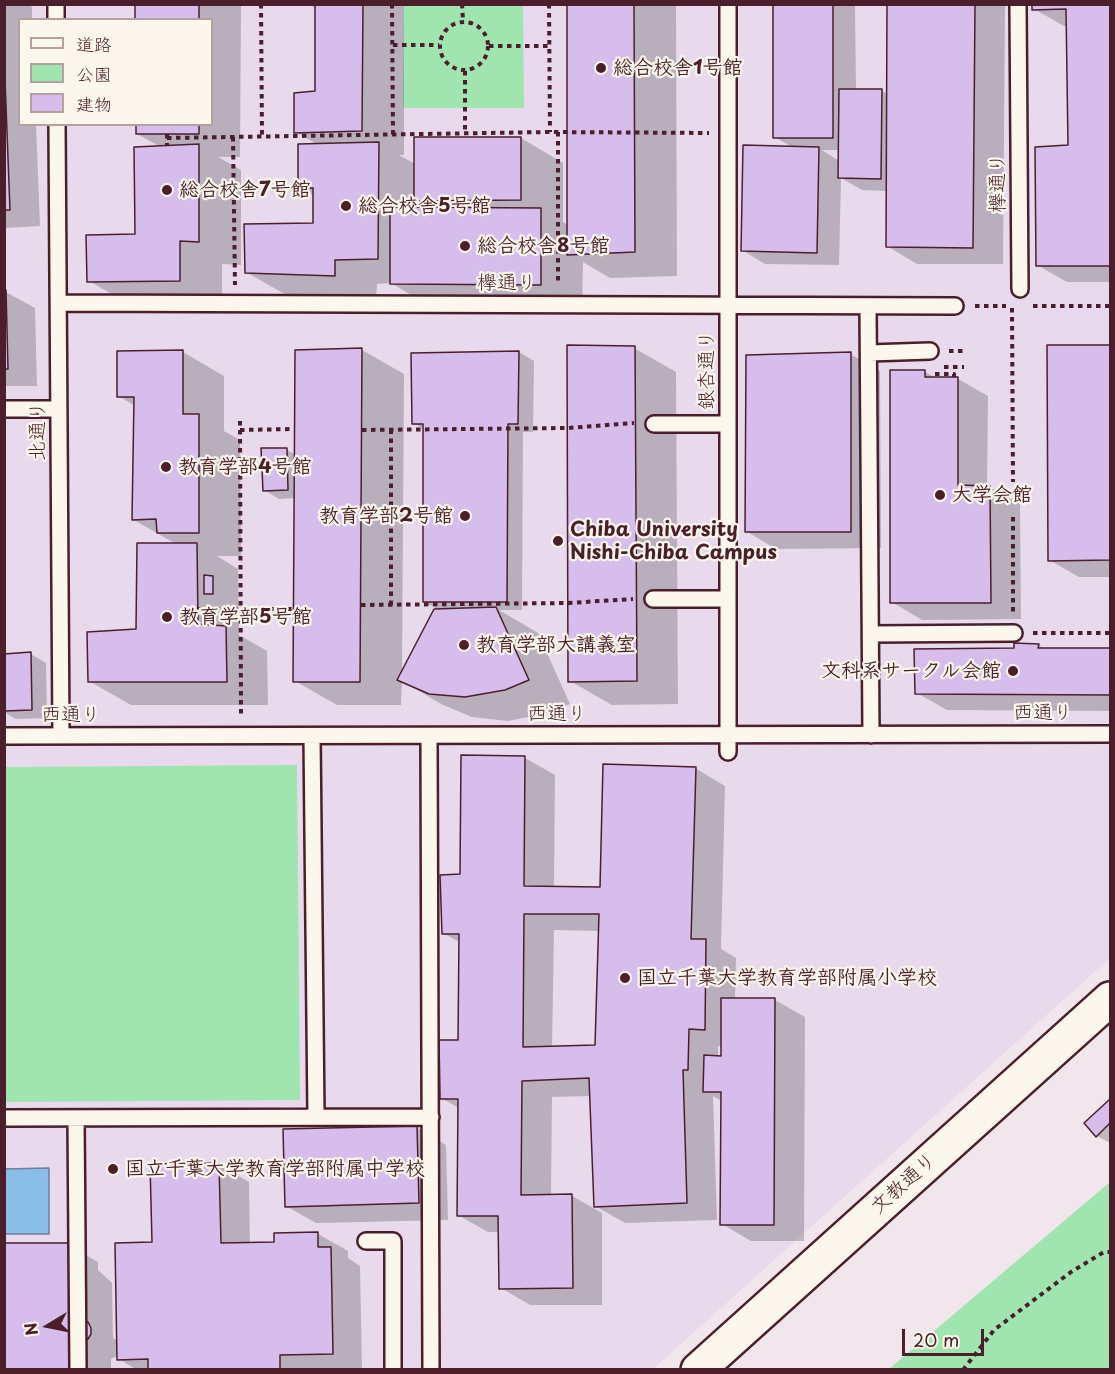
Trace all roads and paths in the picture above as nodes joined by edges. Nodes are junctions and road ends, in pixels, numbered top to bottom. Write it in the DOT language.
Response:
graph roads {
  1 [pos="261,4"];
  2 [pos="392,4"];
  3 [pos="462,4"];
  4 [pos="549,4"];
  5 [pos="728,4"];
  6 [pos="1018,4"];
  7 [pos="463,21"];
  8 [pos="393,45"];
  9 [pos="439,45"];
  10 [pos="549,45"];
  11 [pos="489,46"];
  12 [pos="465,71"];
  13 [pos="57,126"];
  14 [pos="550,132"];
  15 [pos="558,132"];
  16 [pos="728,133"];
  17 [pos="465,134"];
  18 [pos="393,135"];
  19 [pos="233,136"];
  20 [pos="262,136"];
  21 [pos="167,146"];
  22 [pos="1020,289"];
  23 [pos="58,303"];
  24 [pos="235,303"];
  25 [pos="558,305"];
  26 [pos="728,305"];
  27 [pos="868,306"];
  28 [pos="961,306"];
  29 [pos="1110,306"];
  30 [pos="1012,307"];
  31 [pos="930,351"];
  32 [pos="869,353"];
  33 [pos="943,367"];
  34 [pos="964,367"];
  35 [pos="944,374"];
  36 [pos="954,377"];
  37 [pos="4,409"];
  38 [pos="59,409"];
  39 [pos="240,422"];
  40 [pos="635,423"];
  41 [pos="654,424"];
  42 [pos="728,424"];
  43 [pos="294,429"];
  44 [pos="240,430"];
  45 [pos="362,430"];
  46 [pos="391,430"];
  47 [pos="1013,482"];
  48 [pos="1013,517"];
  49 [pos="636,599"];
  50 [pos="653,599"];
  51 [pos="728,599"];
  52 [pos="361,605"];
  53 [pos="391,605"];
  54 [pos="197,609"];
  55 [pos="242,609"];
  56 [pos="294,609"];
  57 [pos="1014,633"];
  58 [pos="1110,633"];
  59 [pos="871,634"];
  60 [pos="1110,734"];
  61 [pos="728,735"];
  62 [pos="871,735"];
  63 [pos="4,736"];
  64 [pos="61,736"];
  65 [pos="241,736"];
  66 [pos="312,736"];
  67 [pos="429,736"];
  68 [pos="728,752"];
  69 [pos="1110,999"];
  70 [pos="431,1117"];
  71 [pos="4,1118"];
  72 [pos="76,1118"];
  73 [pos="316,1118"];
  74 [pos="366,1241"];
  75 [pos="1110,1252"];
  76 [pos="78,1370"];
  77 [pos="393,1370"];
  78 [pos="431,1370"];
  79 [pos="698,1370"];
  80 [pos="963,1370"];
  1 -- 20 [label="path"];
  2 -- 8 [label="path"];
  3 -- 7 [label="path"];
  4 -- 10 [label="path"];
  5 -- 16 [label="lane, 銀杏通り"];
  6 -- 22 [label="lane, 欅通り"];
  7 -- 9 [label="path"];
  7 -- 11 [label="path"];
  8 -- 9 [label="path"];
  8 -- 18 [label="path"];
  9 -- 12 [label="path"];
  10 -- 11 [label="path"];
  10 -- 14 [label="path"];
  11 -- 12 [label="path"];
  12 -- 17 [label="path"];
  13 -- 23 [label="lane, 北通り"];
  14 -- 15 [label="path"];
  14 -- 17 [label="path"];
  15 -- 16 [label="path"];
  15 -- 25 [label="path"];
  16 -- 26 [label="lane, 銀杏通り"];
  17 -- 18 [label="path"];
  18 -- 20 [label="path"];
  19 -- 20 [label="path"];
  19 -- 21 [label="path"];
  19 -- 24 [label="path"];
  23 -- 24 [label="lane, 欅通り"];
  23 -- 38 [label="lane, 北通り"];
  24 -- 25 [label="lane, 欅通り"];
  25 -- 26 [label="lane, 欅通り"];
  26 -- 27 [label="lane, 欅通り"];
  26 -- 42 [label="lane, 銀杏通り"];
  27 -- 28 [label="lane, 欅通り"];
  27 -- 32 [label="lane"];
  28 -- 30 [label="path"];
  29 -- 30 [label="path"];
  30 -- 47 [label="path"];
  31 -- 32 [label="lane"];
  32 -- 59 [label="lane"];
  33 -- 34 [label="path"];
  35 -- 36 [label="path"];
  37 -- 38 [label="lane"];
  38 -- 64 [label="lane, 北通り"];
  39 -- 44 [label="path"];
  40 -- 46 [label="path"];
  41 -- 42 [label="lane"];
  42 -- 51 [label="lane, 銀杏通り"];
  43 -- 44 [label="path"];
  44 -- 55 [label="path"];
  45 -- 46 [label="path"];
  46 -- 53 [label="path"];
  48 -- 57 [label="path"];
  49 -- 53 [label="path"];
  50 -- 51 [label="lane"];
  51 -- 61 [label="lane, 銀杏通り"];
  52 -- 53 [label="path"];
  54 -- 55 [label="path"];
  55 -- 56 [label="path"];
  55 -- 65 [label="path"];
  57 -- 58 [label="path"];
  57 -- 59 [label="lane"];
  59 -- 62 [label="lane"];
  60 -- 62 [label="lane, 西通り"];
  61 -- 62 [label="lane, 西通り"];
  61 -- 67 [label="lane, 西通り"];
  61 -- 68 [label="lane, 銀杏通り"];
  63 -- 64 [label="lane, 西通り"];
  64 -- 65 [label="lane, 西通り"];
  65 -- 66 [label="lane, 西通り"];
  66 -- 67 [label="lane, 西通り"];
  66 -- 73 [label="lane"];
  67 -- 70 [label="lane"];
  69 -- 79 [label="street, 文教通り"];
  70 -- 73 [label="lane"];
  70 -- 78 [label="lane"];
  71 -- 72 [label="lane"];
  72 -- 73 [label="lane"];
  72 -- 76 [label="lane"];
  74 -- 77 [label="lane"];
  75 -- 80 [label="path"];
}
